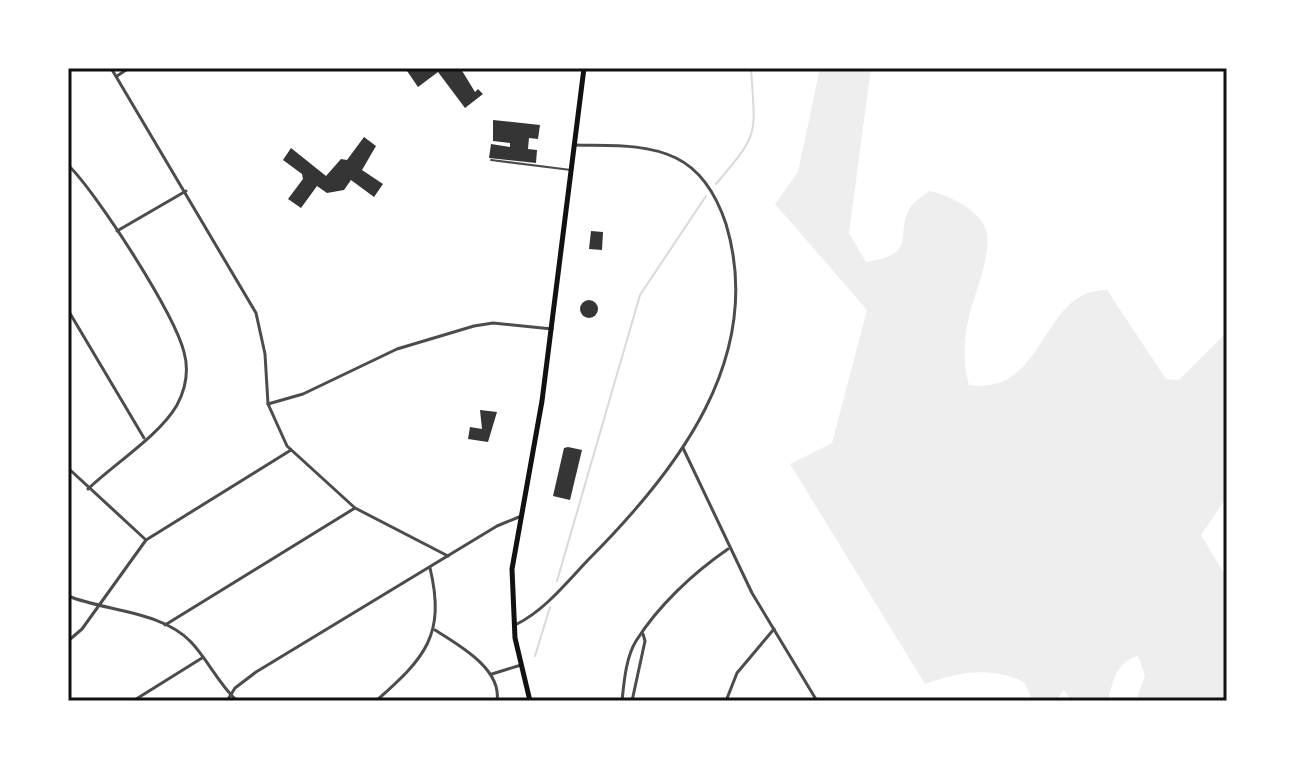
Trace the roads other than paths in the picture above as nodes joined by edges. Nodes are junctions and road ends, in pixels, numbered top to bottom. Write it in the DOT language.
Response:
graph roads {
  1 [pos="111,68"];
  2 [pos="129,68"];
  3 [pos="584,68"];
  4 [pos="117,76"];
  5 [pos="575,145"];
  6 [pos="491,160"];
  7 [pos="68,165"];
  8 [pos="572,170"];
  9 [pos="186,191"];
  10 [pos="117,231"];
  11 [pos="68,310"];
  12 [pos="552,329"];
  13 [pos="268,404"];
  14 [pos="144,439"];
  15 [pos="683,448"];
  16 [pos="291,450"];
  17 [pos="68,468"];
  18 [pos="88,489"];
  19 [pos="355,508"];
  20 [pos="519,517"];
  21 [pos="146,540"];
  22 [pos="729,548"];
  23 [pos="448,556"];
  24 [pos="430,568"];
  25 [pos="68,596"];
  26 [pos="98,606"];
  27 [pos="165,625"];
  28 [pos="513,626"];
  29 [pos="774,629"];
  30 [pos="435,630"];
  31 [pos="643,634"];
  32 [pos="68,641"];
  33 [pos="202,658"];
  34 [pos="521,665"];
  35 [pos="492,674"];
  36 [pos="230,695"];
  37 [pos="133,701"];
  38 [pos="227,701"];
  39 [pos="237,701"];
  40 [pos="376,701"];
  41 [pos="497,701"];
  42 [pos="530,701"];
  43 [pos="622,701"];
  44 [pos="632,701"];
  45 [pos="726,701"];
  46 [pos="817,701"];
  1 -- 4 [label="street"];
  2 -- 4 [label="street"];
  3 -- 5 [label="main road"];
  4 -- 9 [label="street"];
  5 -- 8 [label="main road"];
  5 -- 15 [label="street"];
  6 -- 8 [label="lane"];
  7 -- 10 [label="street"];
  8 -- 12 [label="main road"];
  9 -- 10 [label="street"];
  9 -- 13 [label="street"];
  10 -- 14 [label="street"];
  11 -- 14 [label="street"];
  12 -- 13 [label="street"];
  12 -- 20 [label="main road"];
  13 -- 16 [label="street"];
  14 -- 18 [label="street"];
  15 -- 22 [label="street"];
  15 -- 28 [label="street"];
  16 -- 19 [label="street"];
  16 -- 21 [label="street"];
  17 -- 18 [label="street"];
  18 -- 21 [label="street"];
  19 -- 23 [label="street"];
  19 -- 27 [label="street"];
  20 -- 23 [label="street"];
  20 -- 28 [label="main road"];
  21 -- 26 [label="street"];
  22 -- 29 [label="street"];
  22 -- 31 [label="street"];
  23 -- 24 [label="street"];
  24 -- 30 [label="street"];
  24 -- 36 [label="street"];
  25 -- 26 [label="street"];
  26 -- 27 [label="street"];
  26 -- 32 [label="street"];
  27 -- 33 [label="street"];
  28 -- 34 [label="main road"];
  29 -- 45 [label="street"];
  29 -- 46 [label="street"];
  30 -- 35 [label="street"];
  30 -- 40 [label="street"];
  31 -- 43 [label="street"];
  31 -- 44 [label="street"];
  33 -- 36 [label="street"];
  33 -- 37 [label="street"];
  34 -- 35 [label="street"];
  34 -- 42 [label="main road"];
  35 -- 41 [label="street"];
  36 -- 38 [label="street"];
  36 -- 39 [label="street"];
}
